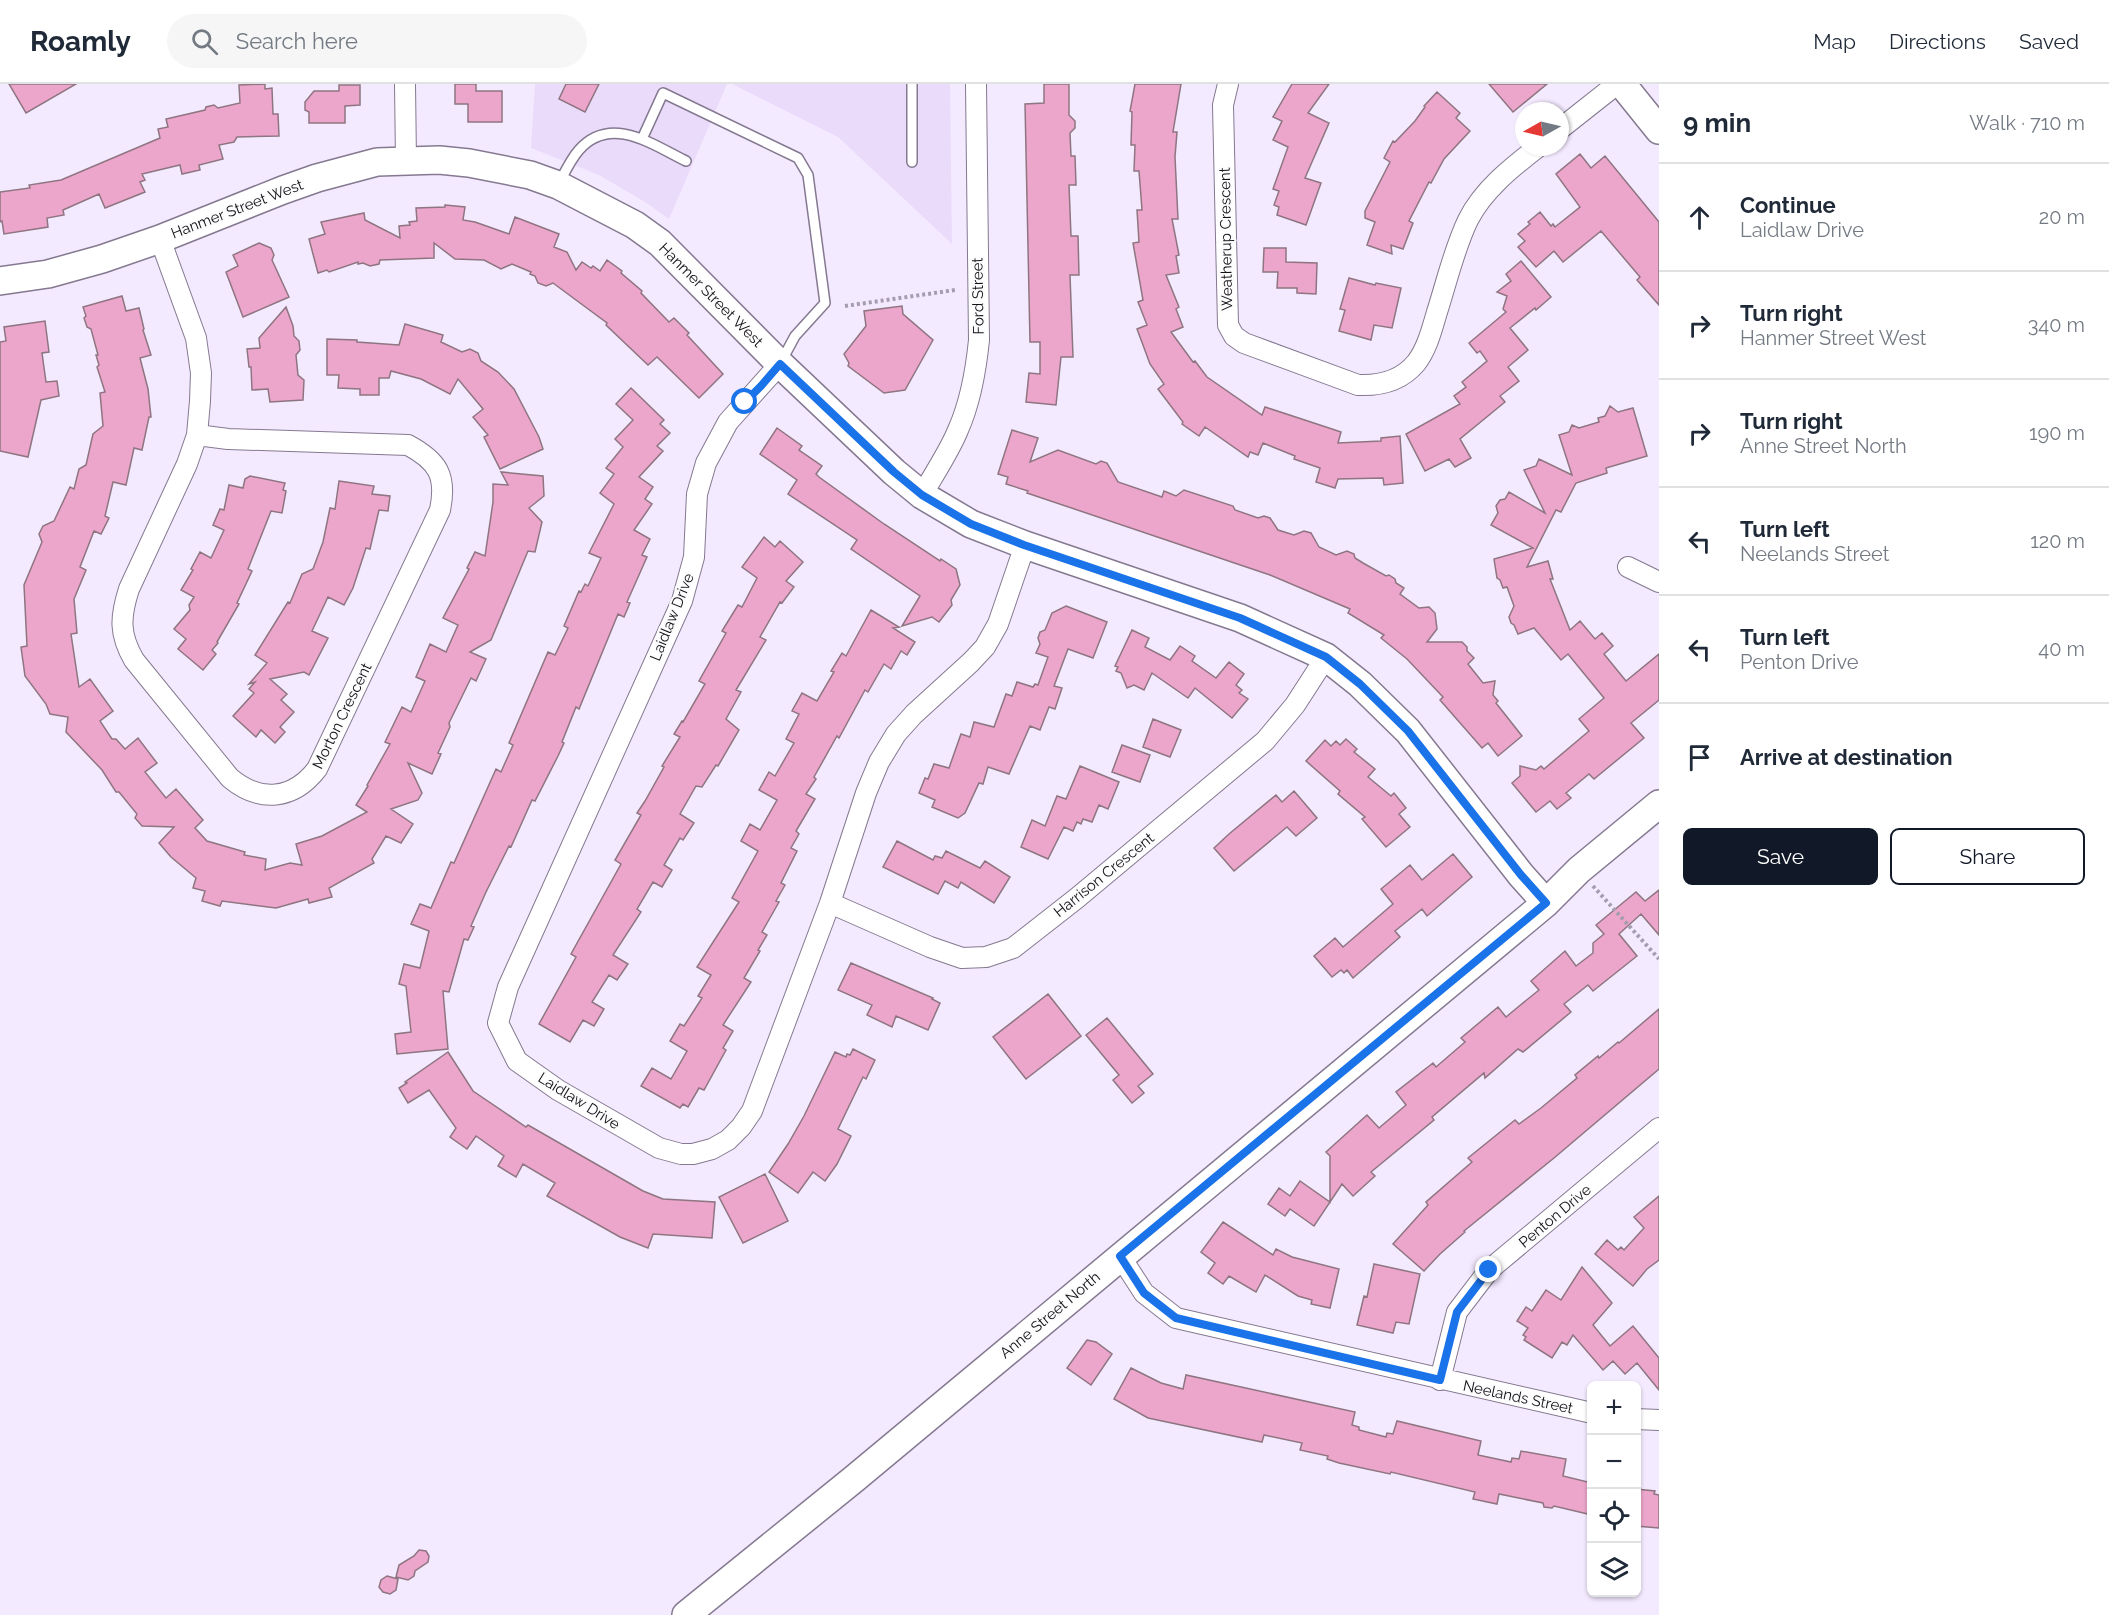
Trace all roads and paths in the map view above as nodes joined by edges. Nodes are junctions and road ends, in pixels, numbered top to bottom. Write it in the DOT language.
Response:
graph roads {
  1 [pos="405,84"];
  2 [pos="912,84"];
  3 [pos="976,84"];
  4 [pos="1228,84"];
  5 [pos="1619,84"];
  6 [pos="1569,122"];
  7 [pos="1659,130"];
  8 [pos="642,140"];
  9 [pos="1527,156"];
  10 [pos="406,161"];
  11 [pos="686,161"];
  12 [pos="912,162"];
  13 [pos="558,185"];
  14 [pos="160,239"];
  15 [pos="0,281"];
  16 [pos="955,290"];
  17 [pos="845,306"];
  18 [pos="780,364"];
  19 [pos="197,435"];
  20 [pos="922,495"];
  21 [pos="1024,545"];
  22 [pos="1628,567"];
  23 [pos="1659,582"];
  24 [pos="1326,657"];
  25 [pos="1659,804"];
  26 [pos="1579,870"];
  27 [pos="830,903"];
  28 [pos="1546,903"];
  29 [pos="1659,959"];
  30 [pos="1659,1128"];
  31 [pos="1120,1256"];
  32 [pos="1440,1380"];
  33 [pos="1587,1412"];
  34 [pos="1641,1419"];
  35 [pos="1659,1420"];
  36 [pos="686,1615"];
  1 -- 10 [label="street"];
  2 -- 12 [label="lane"];
  3 -- 20 [label="street, Ford Street"];
  4 -- 9 [label="street, Weatherup Crescent"];
  5 -- 6 [label="street"];
  5 -- 7 [label="street"];
  8 -- 11 [label="lane"];
  8 -- 13 [label="lane"];
  8 -- 18 [label="lane"];
  10 -- 13 [label="street, Hanmer Street West"];
  10 -- 14 [label="street, Hanmer Street West"];
  13 -- 18 [label="street, Hanmer Street West"];
  14 -- 15 [label="street, Hanmer Street West"];
  14 -- 19 [label="street, Morton Crescent"];
  16 -- 17 [label="path"];
  18 -- 20 [label="street, Hanmer Street West"];
  18 -- 27 [label="street, Laidlaw Drive"];
  19 -- 19 [label="street, Morton Crescent"];
  20 -- 21 [label="street, Hanmer Street West"];
  21 -- 24 [label="street, Hanmer Street West"];
  21 -- 27 [label="street, Laidlaw Drive"];
  22 -- 23 [label="street"];
  24 -- 27 [label="street, Harrison Crescent"];
  24 -- 28 [label="street, Hanmer Street West"];
  25 -- 26 [label="street, Anne Street North"];
  26 -- 28 [label="street, Anne Street North"];
  26 -- 29 [label="path"];
  28 -- 31 [label="street, Anne Street North"];
  30 -- 32 [label="street, Penton Drive"];
  31 -- 32 [label="street, Neelands Street"];
  31 -- 36 [label="street, Anne Street North"];
  32 -- 33 [label="street, Neelands Street"];
  34 -- 35 [label="street"];
}
